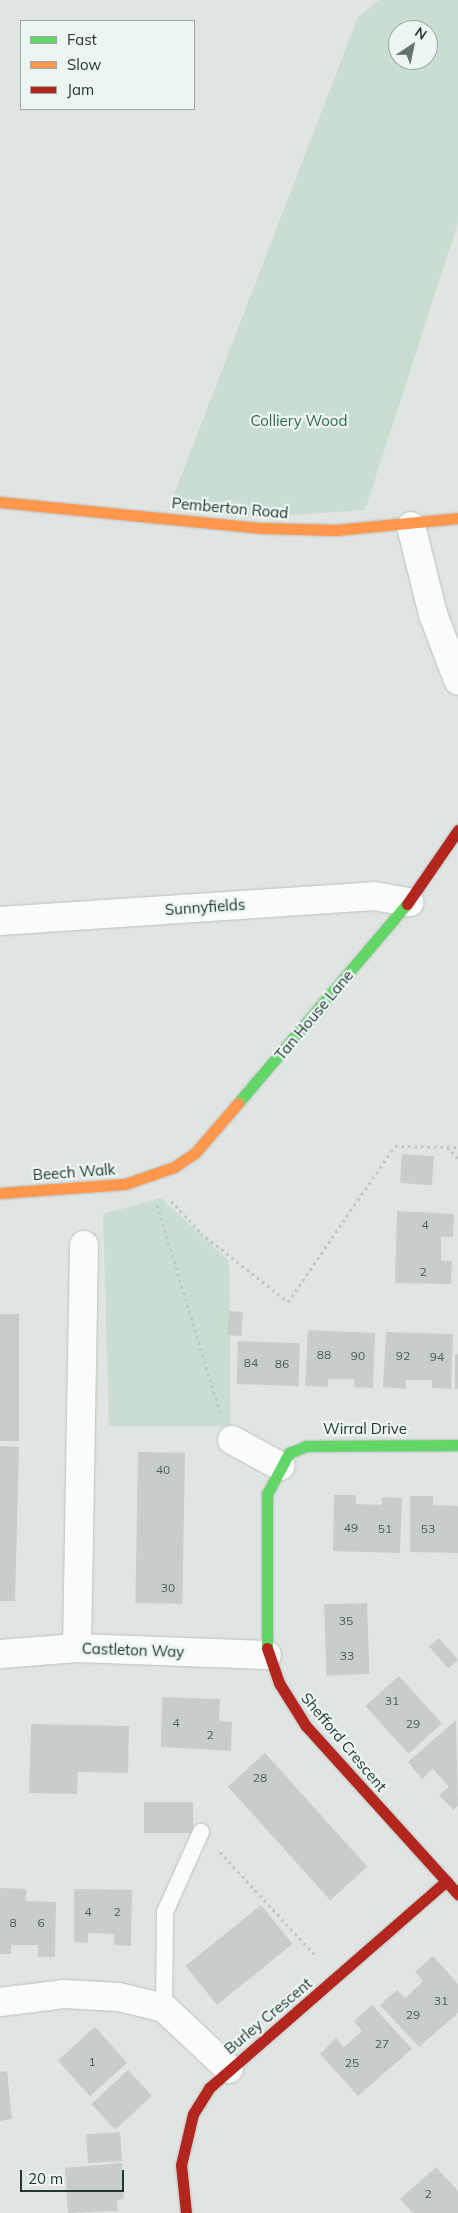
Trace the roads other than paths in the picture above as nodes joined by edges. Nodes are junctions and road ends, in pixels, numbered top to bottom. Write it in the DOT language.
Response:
graph roads {
  1 [pos="0,502"];
  2 [pos="458,518"];
  3 [pos="412,526"];
  4 [pos="458,680"];
  5 [pos="458,830"];
  6 [pos="409,902"];
  7 [pos="0,921"];
  8 [pos="149,1178"];
  9 [pos="0,1193"];
  10 [pos="84,1245"];
  11 [pos="232,1440"];
  12 [pos="458,1445"];
  13 [pos="280,1466"];
  14 [pos="77,1648"];
  15 [pos="0,1654"];
  16 [pos="267,1654"];
  17 [pos="201,1832"];
  18 [pos="446,1881"];
  19 [pos="458,1894"];
  20 [pos="0,2002"];
  21 [pos="164,2008"];
  22 [pos="229,2069"];
  23 [pos="186,2213"];
  1 -- 3 [label="street, Pemberton Road"];
  2 -- 3 [label="street, Pemberton Road"];
  3 -- 4 [label="street"];
  5 -- 6 [label="street, Tan House Lane"];
  6 -- 7 [label="street, Sunnyfields"];
  6 -- 8 [label="street, Tan House Lane"];
  8 -- 9 [label="street, Beech Walk"];
  10 -- 14 [label="street"];
  11 -- 13 [label="street"];
  12 -- 13 [label="street, Wirral Drive"];
  13 -- 16 [label="street, Shefford Crescent"];
  14 -- 15 [label="street, Castleton Way"];
  14 -- 16 [label="street, Castleton Way"];
  16 -- 18 [label="street, Shefford Crescent"];
  17 -- 21 [label="lane"];
  18 -- 19 [label="street, Shefford Crescent"];
  18 -- 22 [label="street, Burley Crescent"];
  20 -- 21 [label="street"];
  21 -- 22 [label="street"];
  22 -- 23 [label="street, Burley Crescent"];
}
